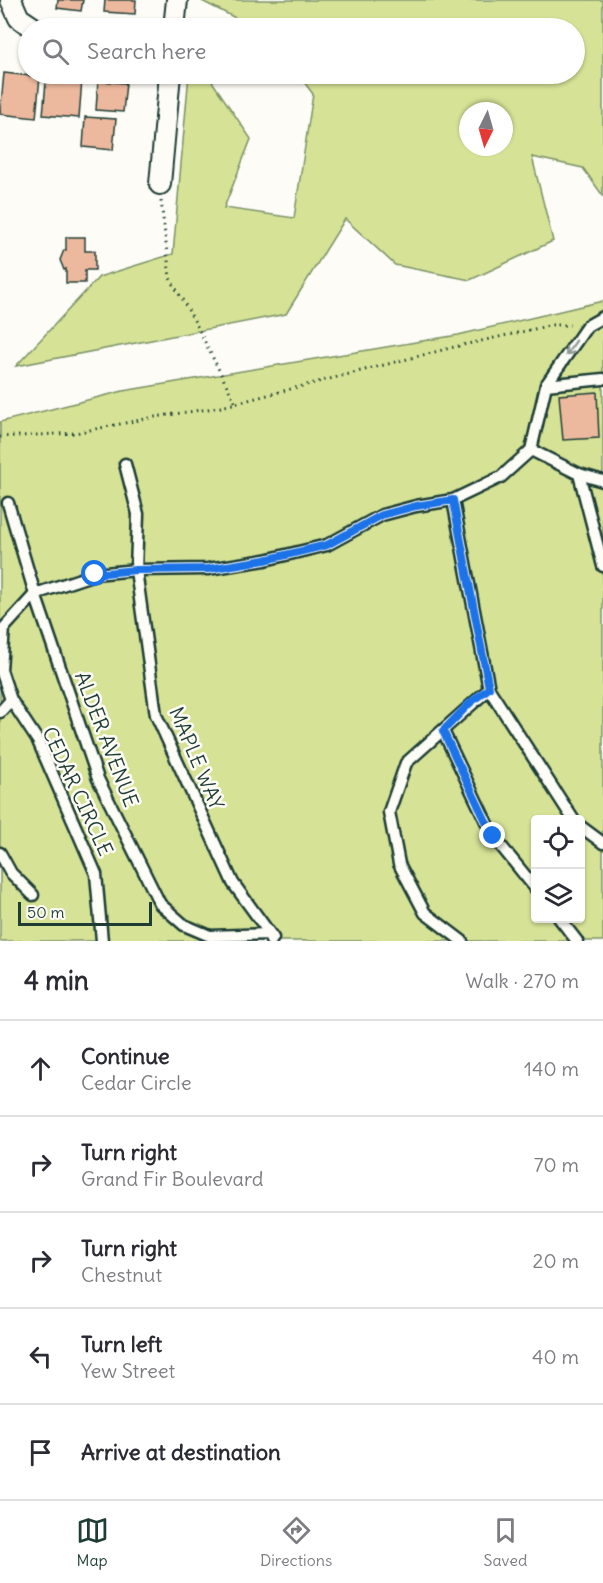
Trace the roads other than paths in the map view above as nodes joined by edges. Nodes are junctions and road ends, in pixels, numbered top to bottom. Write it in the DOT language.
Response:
graph roads {
  1 [pos="11,0"];
  2 [pos="177,0"];
  3 [pos="19,18"];
  4 [pos="175,18"];
  5 [pos="169,84"];
  6 [pos="160,190"];
  7 [pos="603,317"];
  8 [pos="603,379"];
  9 [pos="546,385"];
  10 [pos="531,450"];
  11 [pos="124,464"];
  12 [pos="579,474"];
  13 [pos="603,481"];
  14 [pos="453,500"];
  15 [pos="8,503"];
  16 [pos="603,566"];
  17 [pos="136,570"];
  18 [pos="35,594"];
  19 [pos="2,628"];
  20 [pos="489,688"];
  21 [pos="11,700"];
  22 [pos="0,712"];
  23 [pos="443,731"];
  24 [pos="570,815"];
  25 [pos="585,830"];
  26 [pos="603,843"];
  27 [pos="0,853"];
  28 [pos="531,883"];
  29 [pos="33,895"];
  30 [pos="563,923"];
  31 [pos="452,937"];
  32 [pos="272,939"];
  33 [pos="102,941"];
  34 [pos="462,941"];
  35 [pos="578,941"];
  1 -- 3 [label="street"];
  2 -- 4 [label="street"];
  5 -- 6 [label="street"];
  7 -- 9 [label="lane, one-way"];
  8 -- 9 [label="lane"];
  9 -- 10 [label="lane"];
  10 -- 12 [label="lane"];
  10 -- 14 [label="lane, CEDAR CIRCLE"];
  11 -- 17 [label="lane, MAPLE WAY"];
  12 -- 13 [label="lane"];
  12 -- 16 [label="lane"];
  14 -- 17 [label="lane, CEDAR CIRCLE"];
  14 -- 20 [label="lane"];
  15 -- 18 [label="lane, ALDER AVENUE"];
  17 -- 18 [label="lane, CEDAR CIRCLE"];
  17 -- 32 [label="lane, MAPLE WAY"];
  18 -- 19 [label="lane, CEDAR CIRCLE"];
  18 -- 32 [label="lane, ALDER AVENUE"];
  19 -- 21 [label="lane, CEDAR CIRCLE"];
  20 -- 23 [label="lane"];
  20 -- 24 [label="lane"];
  21 -- 22 [label="lane"];
  21 -- 33 [label="lane, CEDAR CIRCLE"];
  23 -- 28 [label="lane"];
  23 -- 31 [label="lane"];
  25 -- 26 [label="lane"];
  27 -- 29 [label="lane"];
  30 -- 35 [label="lane"];
  31 -- 34 [label="lane"];
}
